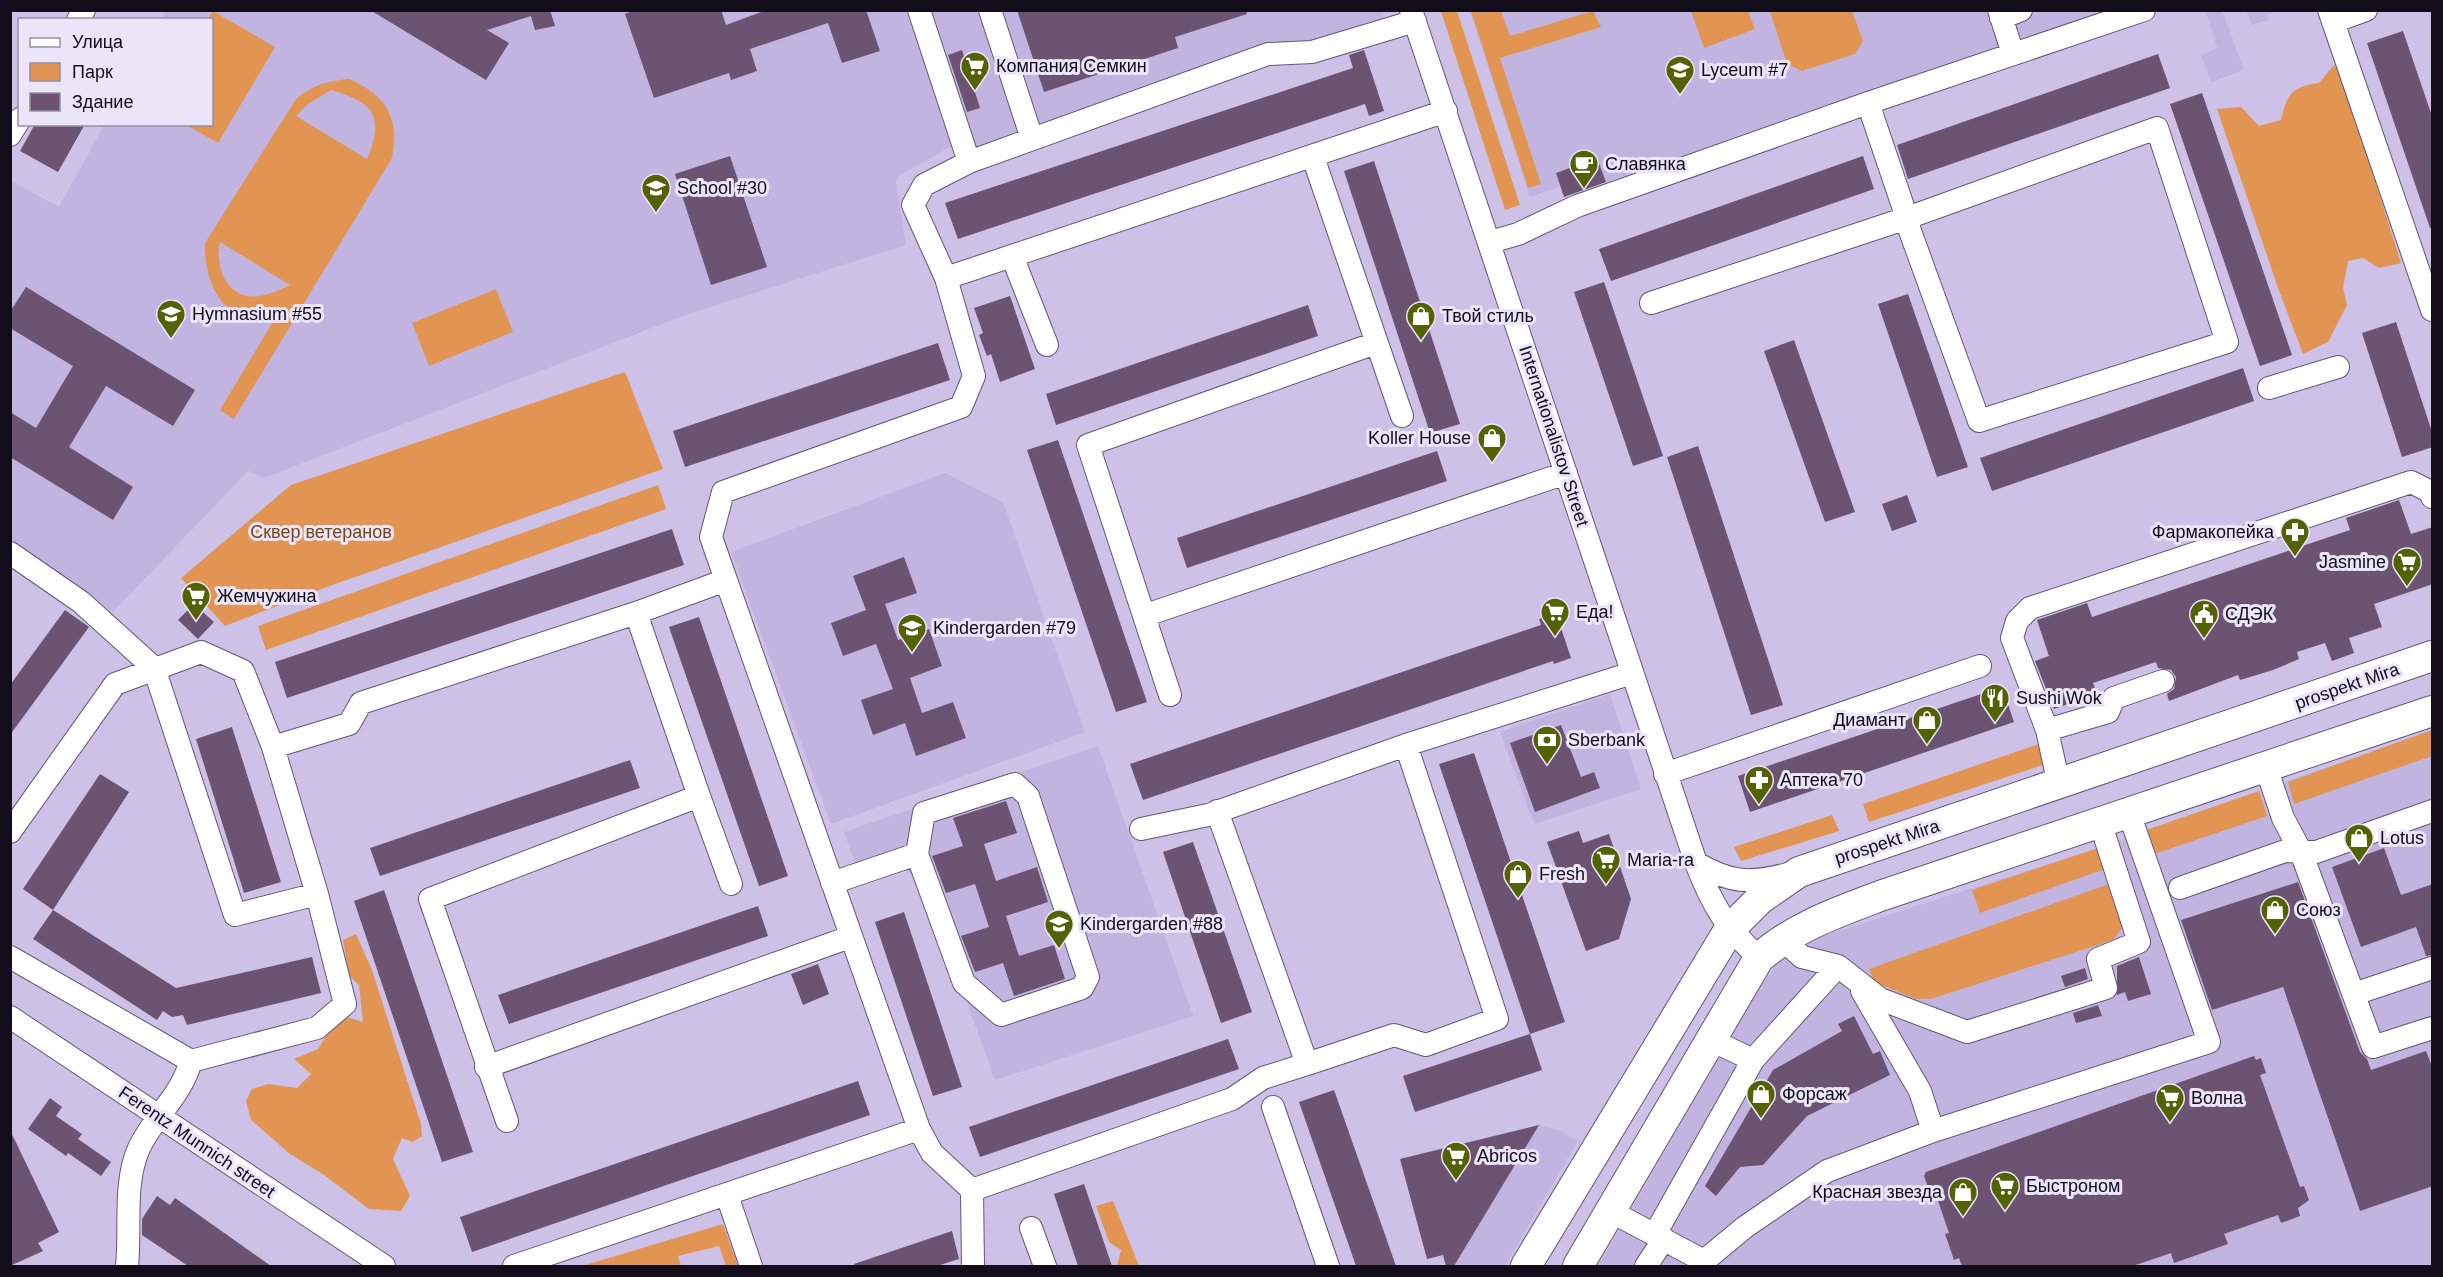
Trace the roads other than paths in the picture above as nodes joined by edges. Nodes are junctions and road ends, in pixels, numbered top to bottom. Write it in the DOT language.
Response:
graph roads {
  1 [pos="919,10"];
  2 [pos="990,10"];
  3 [pos="2144,10"];
  4 [pos="2366,10"];
  5 [pos="2007,13"];
  6 [pos="1413,16"];
  7 [pos="2331,16"];
  8 [pos="2013,54"];
  9 [pos="1868,103"];
  10 [pos="1446,111"];
  11 [pos="18,122"];
  12 [pos="10,135"];
  13 [pos="1032,139"];
  14 [pos="1313,157"];
  15 [pos="969,162"];
  16 [pos="1907,218"];
  17 [pos="1490,242"];
  18 [pos="1012,256"];
  19 [pos="946,278"];
  20 [pos="1651,303"];
  21 [pos="2433,310"];
  22 [pos="1376,344"];
  23 [pos="1047,345"];
  24 [pos="2338,367"];
  25 [pos="2269,388"];
  26 [pos="1401,416"];
  27 [pos="1566,472"];
  28 [pos="2433,497"];
  29 [pos="11,554"];
  30 [pos="726,580"];
  31 [pos="636,613"];
  32 [pos="1146,615"];
  33 [pos="2433,656"];
  34 [pos="1980,666"];
  35 [pos="154,668"];
  36 [pos="1632,673"];
  37 [pos="2163,681"];
  38 [pos="1170,695"];
  39 [pos="2433,711"];
  40 [pos="2047,730"];
  41 [pos="1406,745"];
  42 [pos="273,747"];
  43 [pos="2266,767"];
  44 [pos="1665,774"];
  45 [pos="2059,785"];
  46 [pos="699,796"];
  47 [pos="2433,811"];
  48 [pos="1217,812"];
  49 [pos="2129,813"];
  50 [pos="15,818"];
  51 [pos="2087,827"];
  52 [pos="1141,829"];
  53 [pos="2301,852"];
  54 [pos="917,854"];
  55 [pos="1696,863"];
  56 [pos="1798,872"];
  57 [pos="832,883"];
  58 [pos="731,884"];
  59 [pos="2180,888"];
  60 [pos="317,894"];
  61 [pos="1729,930"];
  62 [pos="850,937"];
  63 [pos="1782,939"];
  64 [pos="10,957"];
  65 [pos="1759,958"];
  66 [pos="1838,966"];
  67 [pos="2433,968"];
  68 [pos="2354,994"];
  69 [pos="10,1017"];
  70 [pos="2433,1028"];
  71 [pos="1711,1040"];
  72 [pos="1753,1060"];
  73 [pos="191,1061"];
  74 [pos="1307,1064"];
  75 [pos="486,1067"];
  76 [pos="1273,1107"];
  77 [pos="160,1117"];
  78 [pos="507,1121"];
  79 [pos="919,1129"];
  80 [pos="1933,1131"];
  81 [pos="972,1190"];
  82 [pos="727,1195"];
  83 [pos="1610,1211"];
  84 [pos="1031,1228"];
  85 [pos="1544,1236"];
  86 [pos="1659,1237"];
  87 [pos="1580,1262"];
  88 [pos="128,1266"];
  89 [pos="384,1266"];
  90 [pos="514,1266"];
  91 [pos="751,1266"];
  92 [pos="973,1266"];
  93 [pos="1045,1266"];
  94 [pos="1328,1266"];
  95 [pos="1526,1266"];
  96 [pos="1646,1266"];
  1 -- 15 [label="street"];
  2 -- 13 [label="street"];
  3 -- 8 [label="street"];
  4 -- 7 [label="street"];
  5 -- 8 [label="street"];
  6 -- 10 [label="street, Internationalistov Street"];
  6 -- 13 [label="street"];
  7 -- 21 [label="street"];
  8 -- 9 [label="street"];
  9 -- 16 [label="street"];
  9 -- 17 [label="street"];
  10 -- 14 [label="street"];
  10 -- 17 [label="street, Internationalistov Street"];
  11 -- 12 [label="street"];
  13 -- 15 [label="street"];
  14 -- 18 [label="street"];
  14 -- 22 [label="street"];
  15 -- 19 [label="street"];
  16 -- 16 [label="street"];
  16 -- 20 [label="street"];
  17 -- 27 [label="street, Internationalistov Street"];
  18 -- 19 [label="street"];
  18 -- 23 [label="street"];
  19 -- 30 [label="street"];
  22 -- 26 [label="street"];
  22 -- 32 [label="street"];
  24 -- 25 [label="street"];
  27 -- 32 [label="street"];
  27 -- 36 [label="street, Internationalistov Street"];
  28 -- 40 [label="street"];
  29 -- 35 [label="street"];
  30 -- 31 [label="street"];
  30 -- 57 [label="street"];
  31 -- 42 [label="street"];
  31 -- 46 [label="street"];
  32 -- 38 [label="street"];
  33 -- 45 [label="main road, prospekt Mira"];
  34 -- 44 [label="street"];
  35 -- 42 [label="street"];
  35 -- 50 [label="street"];
  35 -- 60 [label="street"];
  36 -- 41 [label="street"];
  36 -- 44 [label="street, Internationalistov Street"];
  37 -- 40 [label="street"];
  39 -- 43 [label="main road"];
  40 -- 45 [label="street"];
  41 -- 48 [label="street"];
  41 -- 74 [label="street"];
  42 -- 60 [label="street"];
  43 -- 49 [label="main road"];
  43 -- 53 [label="street"];
  44 -- 55 [label="street, Internationalistov Street"];
  45 -- 51 [label="main road"];
  45 -- 56 [label="main road, prospekt Mira"];
  46 -- 58 [label="street"];
  46 -- 75 [label="street"];
  47 -- 53 [label="street"];
  48 -- 52 [label="street"];
  48 -- 74 [label="street"];
  49 -- 51 [label="main road"];
  49 -- 80 [label="street"];
  51 -- 63 [label="main road"];
  51 -- 66 [label="street"];
  53 -- 59 [label="street"];
  53 -- 68 [label="street"];
  54 -- 54 [label="street"];
  54 -- 57 [label="street"];
  55 -- 56 [label="street"];
  55 -- 61 [label="street, Internationalistov Street"];
  56 -- 61 [label="main road, prospekt Mira"];
  57 -- 62 [label="street"];
  60 -- 73 [label="street"];
  61 -- 65 [label="street, Internationalistov Street"];
  61 -- 85 [label="main road, prospekt Mira"];
  62 -- 75 [label="street"];
  62 -- 79 [label="street"];
  63 -- 65 [label="main road"];
  63 -- 66 [label="street"];
  64 -- 73 [label="street"];
  65 -- 71 [label="main road"];
  66 -- 72 [label="street"];
  66 -- 80 [label="street"];
  67 -- 68 [label="street"];
  68 -- 70 [label="street"];
  69 -- 77 [label="street, Ferentz Munnich street"];
  71 -- 72 [label="street"];
  71 -- 83 [label="main road"];
  72 -- 86 [label="street"];
  73 -- 77 [label="street"];
  74 -- 81 [label="street"];
  75 -- 78 [label="street"];
  76 -- 94 [label="street"];
  77 -- 88 [label="street"];
  77 -- 89 [label="street, Ferentz Munnich street"];
  79 -- 81 [label="street"];
  79 -- 82 [label="street"];
  80 -- 86 [label="street"];
  81 -- 92 [label="street"];
  82 -- 90 [label="street"];
  82 -- 91 [label="street"];
  83 -- 86 [label="street"];
  83 -- 87 [label="main road"];
  84 -- 93 [label="street"];
  85 -- 87 [label="main road"];
  85 -- 95 [label="main road, prospekt Mira"];
  86 -- 96 [label="street"];
}
